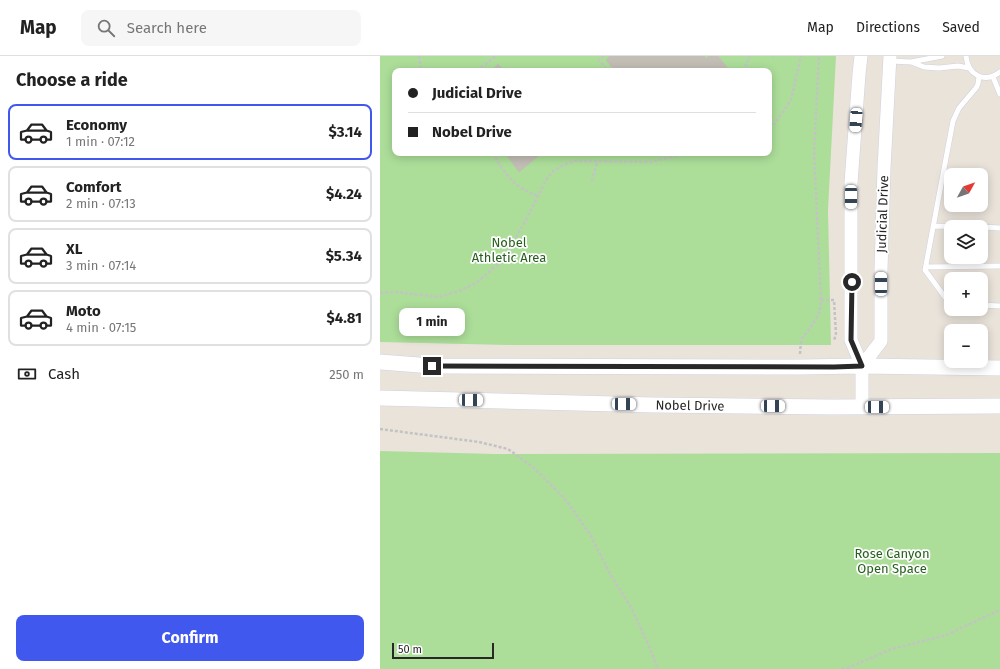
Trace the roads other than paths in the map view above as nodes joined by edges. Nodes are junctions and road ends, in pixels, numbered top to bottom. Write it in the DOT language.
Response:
graph roads {
  1 [pos="861,56"];
  2 [pos="942,56"];
  3 [pos="966,56"];
  4 [pos="890,59"];
  5 [pos="911,62"];
  6 [pos="969,68"];
  7 [pos="1000,72"];
  8 [pos="979,76"];
  9 [pos="993,77"];
  10 [pos="1000,94"];
  11 [pos="934,226"];
  12 [pos="944,226"];
  13 [pos="988,227"];
  14 [pos="1000,228"];
  15 [pos="1000,266"];
  16 [pos="926,267"];
  17 [pos="944,296"];
  18 [pos="988,305"];
  19 [pos="1000,306"];
  20 [pos="380,362"];
  21 [pos="862,366"];
  22 [pos="1000,368"];
  23 [pos="380,398"];
  24 [pos="1000,406"];
  25 [pos="862,407"];
  1 -- 21 [label="street"];
  2 -- 5 [label="lane"];
  3 -- 6 [label="lane"];
  4 -- 5 [label="lane"];
  4 -- 21 [label="street, Judicial Drive"];
  5 -- 6 [label="lane"];
  6 -- 8 [label="lane"];
  7 -- 9 [label="lane"];
  8 -- 9 [label="lane"];
  8 -- 11 [label="lane"];
  9 -- 10 [label="lane"];
  11 -- 12 [label="lane"];
  11 -- 16 [label="lane"];
  13 -- 14 [label="lane"];
  15 -- 16 [label="lane"];
  16 -- 17 [label="lane"];
  18 -- 19 [label="lane"];
  20 -- 21 [label="main road"];
  21 -- 22 [label="main road"];
  21 -- 25 [label="street"];
  23 -- 25 [label="main road, Nobel Drive"];
  24 -- 25 [label="main road, Nobel Drive"];
}
